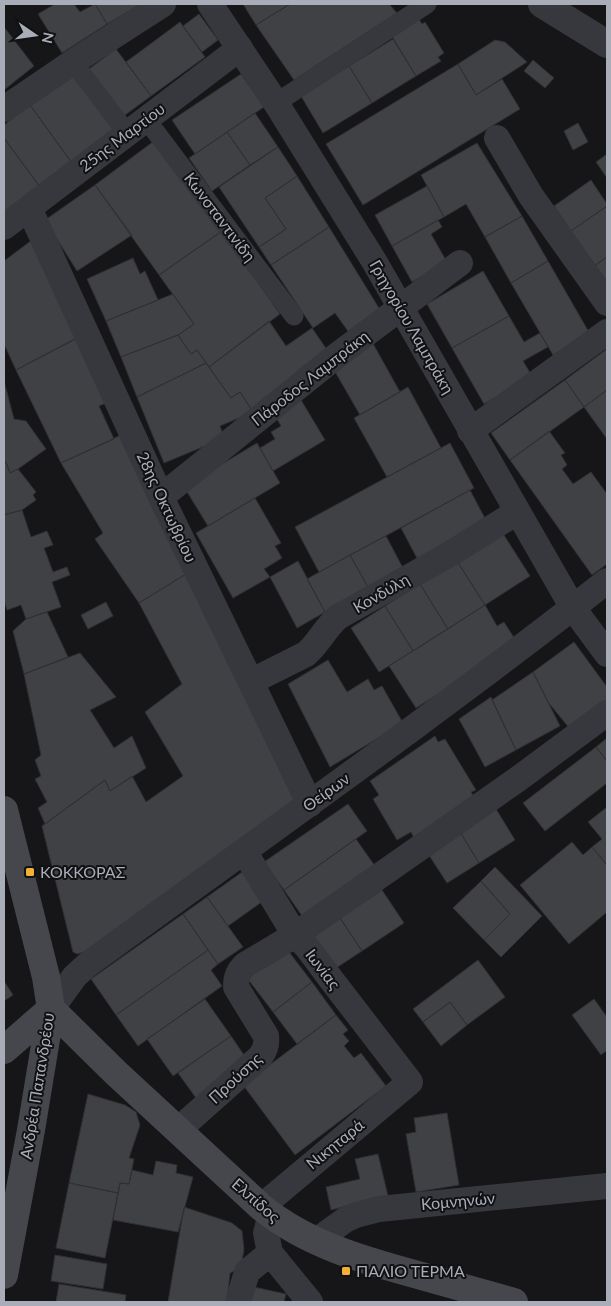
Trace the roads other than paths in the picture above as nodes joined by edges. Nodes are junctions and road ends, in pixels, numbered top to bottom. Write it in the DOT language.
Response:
graph roads {
  1 [pos="163,4"];
  2 [pos="210,4"];
  3 [pos="427,4"];
  4 [pos="542,4"];
  5 [pos="607,44"];
  6 [pos="240,48"];
  7 [pos="73,62"];
  8 [pos="276,103"];
  9 [pos="4,109"];
  10 [pos="137,126"];
  11 [pos="497,138"];
  12 [pos="29,208"];
  13 [pos="4,227"];
  14 [pos="460,263"];
  15 [pos="607,303"];
  16 [pos="401,308"];
  17 [pos="294,316"];
  18 [pos="607,332"];
  19 [pos="470,430"];
  20 [pos="161,497"];
  21 [pos="517,512"];
  22 [pos="607,581"];
  23 [pos="573,608"];
  24 [pos="607,654"];
  25 [pos="252,681"];
  26 [pos="607,713"];
  27 [pos="310,804"];
  28 [pos="4,810"];
  29 [pos="244,851"];
  30 [pos="295,935"];
  31 [pos="50,1009"];
  32 [pos="4,1050"];
  33 [pos="410,1082"];
  34 [pos="178,1130"];
  35 [pos="607,1186"];
  36 [pos="266,1211"];
  37 [pos="316,1241"];
  38 [pos="270,1253"];
  39 [pos="4,1275"];
  40 [pos="238,1302"];
  41 [pos="310,1302"];
  42 [pos="514,1302"];
  1 -- 7 [label="street"];
  2 -- 6 [label="street, Γρηγορίου Λαμπράκη"];
  3 -- 8 [label="street"];
  4 -- 5 [label="street"];
  6 -- 8 [label="street, Γρηγορίου Λαμπράκη"];
  6 -- 10 [label="street, 25ης Μαρτίου"];
  7 -- 9 [label="street"];
  7 -- 10 [label="street, Κωνσταντινίδη"];
  8 -- 16 [label="street, Γρηγορίου Λαμπράκη"];
  10 -- 12 [label="street, 25ης Μαρτίου"];
  10 -- 17 [label="street, Κωνσταντινίδη"];
  11 -- 15 [label="street"];
  12 -- 13 [label="street, 25ης Μαρτίου"];
  12 -- 20 [label="street, 28ης Οκτωβρίου"];
  14 -- 16 [label="street, Πάροδος Λαμπράκη"];
  16 -- 19 [label="street, Γρηγορίου Λαμπράκη"];
  16 -- 20 [label="street, Πάροδος Λαμπράκη"];
  18 -- 19 [label="street"];
  19 -- 21 [label="street, Γρηγορίου Λαμπράκη"];
  20 -- 25 [label="street, 28ης Οκτωβρίου"];
  21 -- 23 [label="street, Γρηγορίου Λαμπράκη"];
  21 -- 25 [label="street, Κονδύλη"];
  22 -- 23 [label="street, Θείρων"];
  23 -- 24 [label="street, Γρηγορίου Λαμπράκη"];
  23 -- 27 [label="street, Θείρων"];
  25 -- 27 [label="street, 28ης Οκτωβρίου"];
  26 -- 30 [label="street, Προύσης"];
  27 -- 29 [label="street, Θείρων"];
  28 -- 31 [label="main road, Ανδρέα Παπανδρέου"];
  29 -- 30 [label="street, Ιωνίας"];
  29 -- 31 [label="street, Θείρων"];
  30 -- 33 [label="street, Ιωνίας"];
  30 -- 34 [label="street, Προύσης"];
  31 -- 32 [label="main road"];
  31 -- 34 [label="main road, Ελπίδος"];
  31 -- 39 [label="main road, Ανδρέα Παπανδρέου"];
  33 -- 36 [label="street, Νικηταρά"];
  34 -- 36 [label="main road, Ελπίδος"];
  35 -- 37 [label="street, Κομνηνών"];
  36 -- 37 [label="main road, Ελπίδος"];
  36 -- 38 [label="street"];
  37 -- 42 [label="main road, Ελπίδος"];
  38 -- 40 [label="street"];
  38 -- 41 [label="street"];
}
